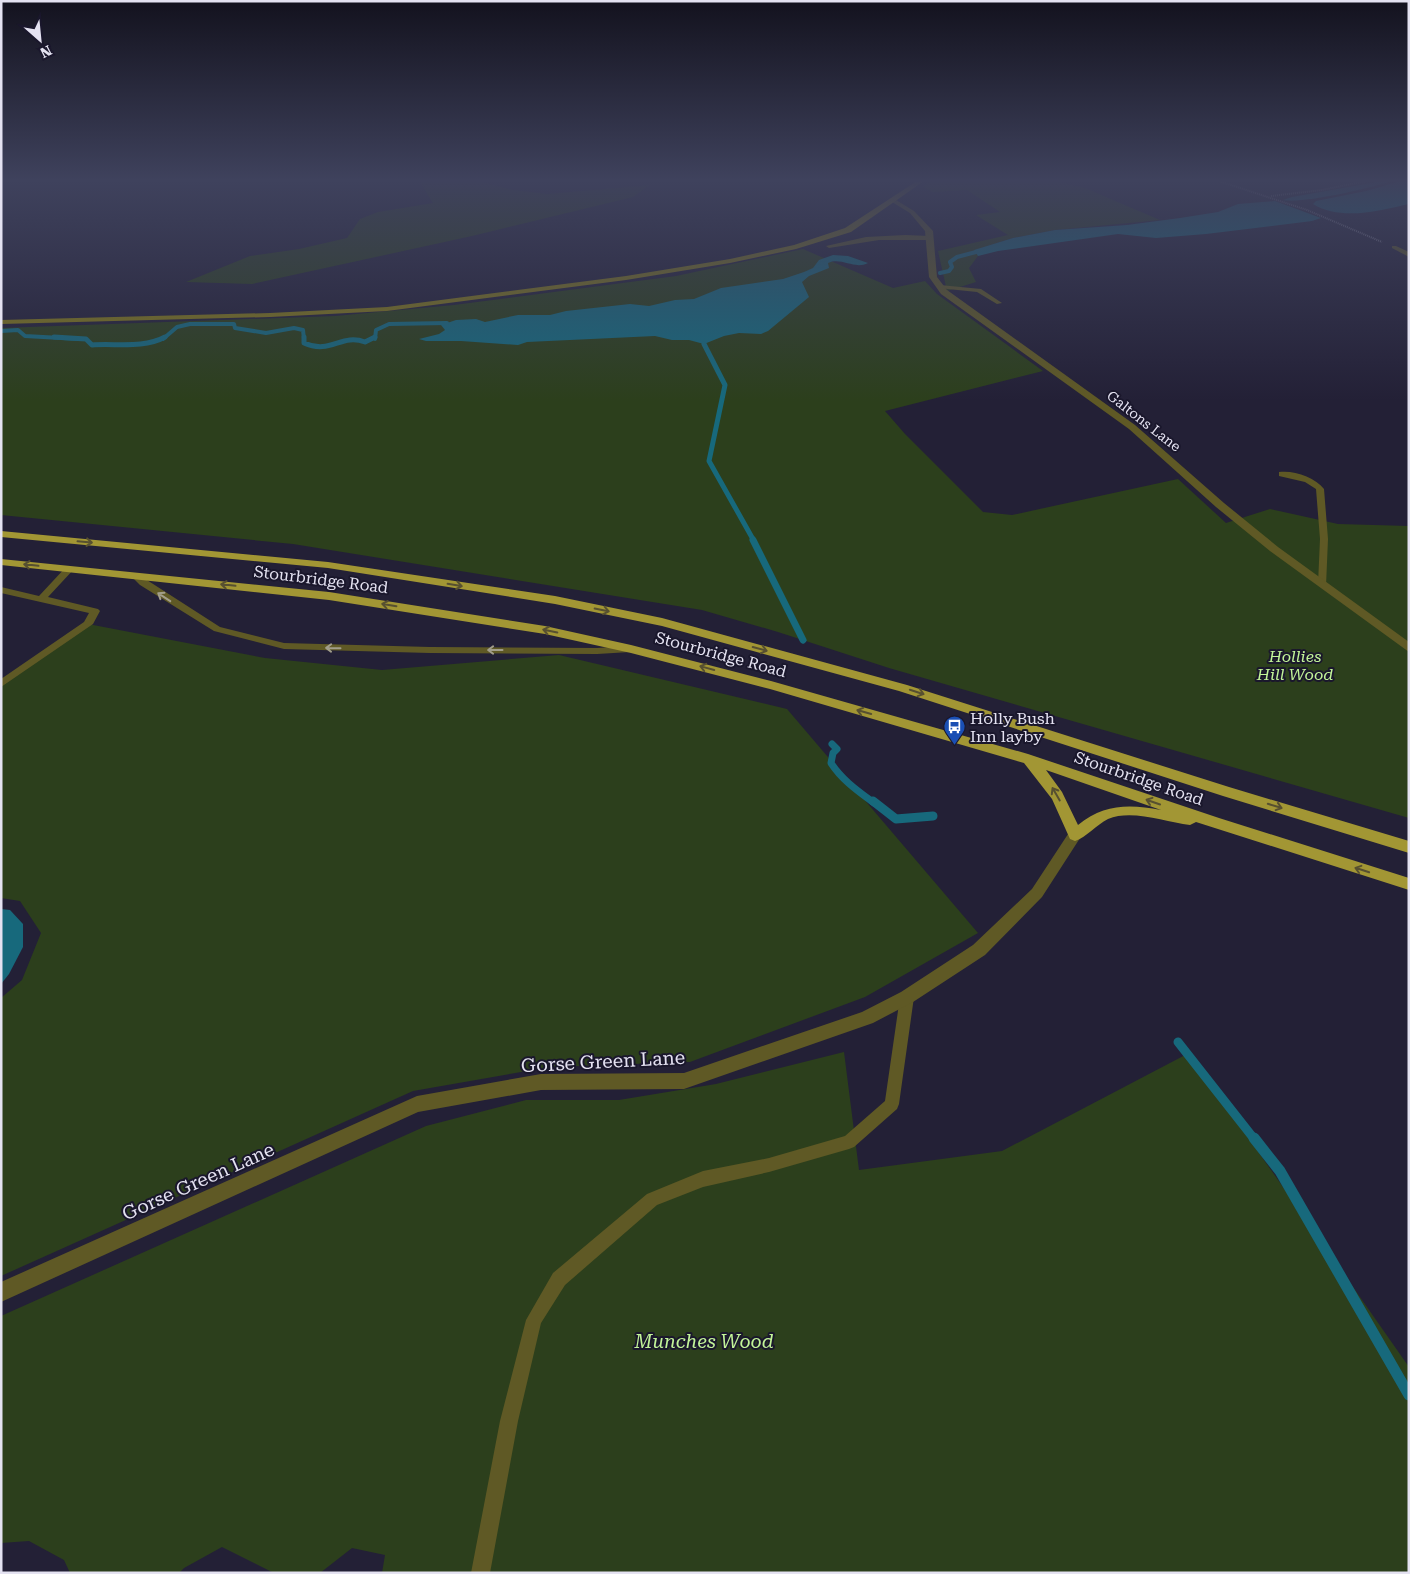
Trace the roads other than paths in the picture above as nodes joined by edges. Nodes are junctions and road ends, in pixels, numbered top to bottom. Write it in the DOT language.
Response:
graph roads {
  1 [pos="761,254"];
  2 [pos="931,254"];
  3 [pos="940,287"];
  4 [pos="998,303"];
  5 [pos="1,322"];
  6 [pos="1282,474"];
  7 [pos="1,534"];
  8 [pos="1,562"];
  9 [pos="69,569"];
  10 [pos="136,576"];
  11 [pos="1323,584"];
  12 [pos="1,590"];
  13 [pos="42,598"];
  14 [pos="1409,648"];
  15 [pos="632,649"];
  16 [pos="1,684"];
  17 [pos="1028,759"];
  18 [pos="1216,823"];
  19 [pos="1075,835"];
  20 [pos="1409,847"];
  21 [pos="1409,884"];
  22 [pos="906,997"];
  23 [pos="1,1292"];
  24 [pos="480,1573"];
  1 -- 5 [label="main road"];
  2 -- 3 [label="street"];
  3 -- 4 [label="lane"];
  3 -- 11 [label="street, Galtons Lane"];
  6 -- 11 [label="lane"];
  7 -- 20 [label="highway, Stourbridge Road, one-way"];
  9 -- 8 [label="highway, Stourbridge Road, one-way"];
  9 -- 10 [label="highway, Stourbridge Road"];
  9 -- 13 [label="lane"];
  15 -- 10 [label="highway, Stourbridge Road, one-way"];
  15 -- 10 [label="lane, one-way"];
  11 -- 14 [label="street, Galtons Lane"];
  12 -- 13 [label="lane"];
  13 -- 16 [label="lane"];
  17 -- 15 [label="highway, Stourbridge Road, one-way"];
  18 -- 17 [label="highway, Stourbridge Road, one-way"];
  19 -- 17 [label="highway, one-way"];
  18 -- 19 [label="highway"];
  21 -- 18 [label="highway, Stourbridge Road, one-way"];
  19 -- 22 [label="street, Gorse Green Lane"];
  22 -- 23 [label="street, Gorse Green Lane"];
  22 -- 24 [label="lane"];
}
